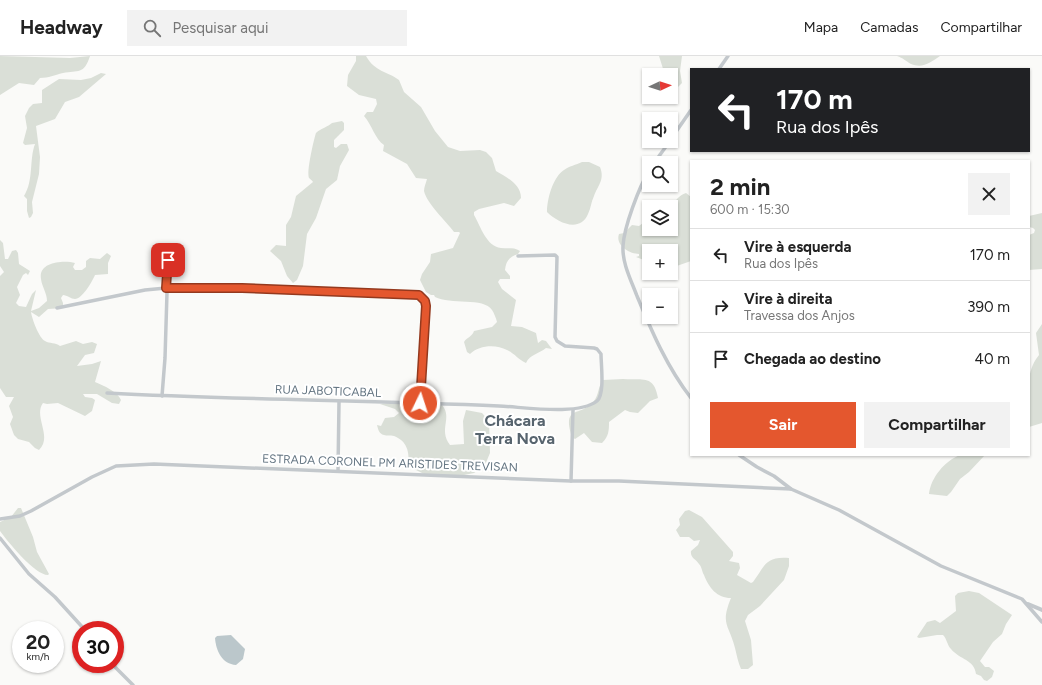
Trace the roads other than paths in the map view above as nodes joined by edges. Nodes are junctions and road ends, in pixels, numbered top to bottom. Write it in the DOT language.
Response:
graph roads {
  1 [pos="728,56"];
  2 [pos="720,68"];
  3 [pos="690,111"];
  4 [pos="678,129"];
  5 [pos="642,189"];
  6 [pos="518,256"];
  7 [pos="168,260"];
  8 [pos="166,288"];
  9 [pos="57,308"];
  10 [pos="107,393"];
  11 [pos="162,396"];
  12 [pos="690,397"];
  13 [pos="339,402"];
  14 [pos="420,403"];
  15 [pos="573,410"];
  16 [pos="740,456"];
  17 [pos="338,471"];
  18 [pos="572,481"];
  19 [pos="791,489"];
  20 [pos="0,519"];
  21 [pos="0,538"];
  22 [pos="1028,604"];
  23 [pos="1042,610"];
  24 [pos="77,621"];
  25 [pos="1042,622"];
  26 [pos="121,673"];
  27 [pos="133,685"];
  1 -- 2 [label="street"];
  3 -- 4 [label="street"];
  5 -- 12 [label="street"];
  6 -- 15 [label="street"];
  7 -- 8 [label="street"];
  8 -- 9 [label="street"];
  8 -- 11 [label="street"];
  8 -- 14 [label="street"];
  10 -- 11 [label="street, RUA JABOTICABAL"];
  11 -- 13 [label="street, RUA JABOTICABAL"];
  13 -- 14 [label="street, RUA JABOTICABAL"];
  13 -- 17 [label="street"];
  14 -- 15 [label="street, RUA JABOTICABAL"];
  15 -- 18 [label="street"];
  16 -- 19 [label="street"];
  17 -- 18 [label="street, ESTRADA CORONEL PM ARISTIDES TREVISAN"];
  17 -- 20 [label="street, ESTRADA CORONEL PM ARISTIDES TREVISAN"];
  18 -- 19 [label="street, ESTRADA CORONEL PM ARISTIDES TREVISAN"];
  19 -- 22 [label="street"];
  21 -- 24 [label="street"];
  22 -- 23 [label="street"];
  22 -- 25 [label="street"];
  26 -- 27 [label="street"];
}
